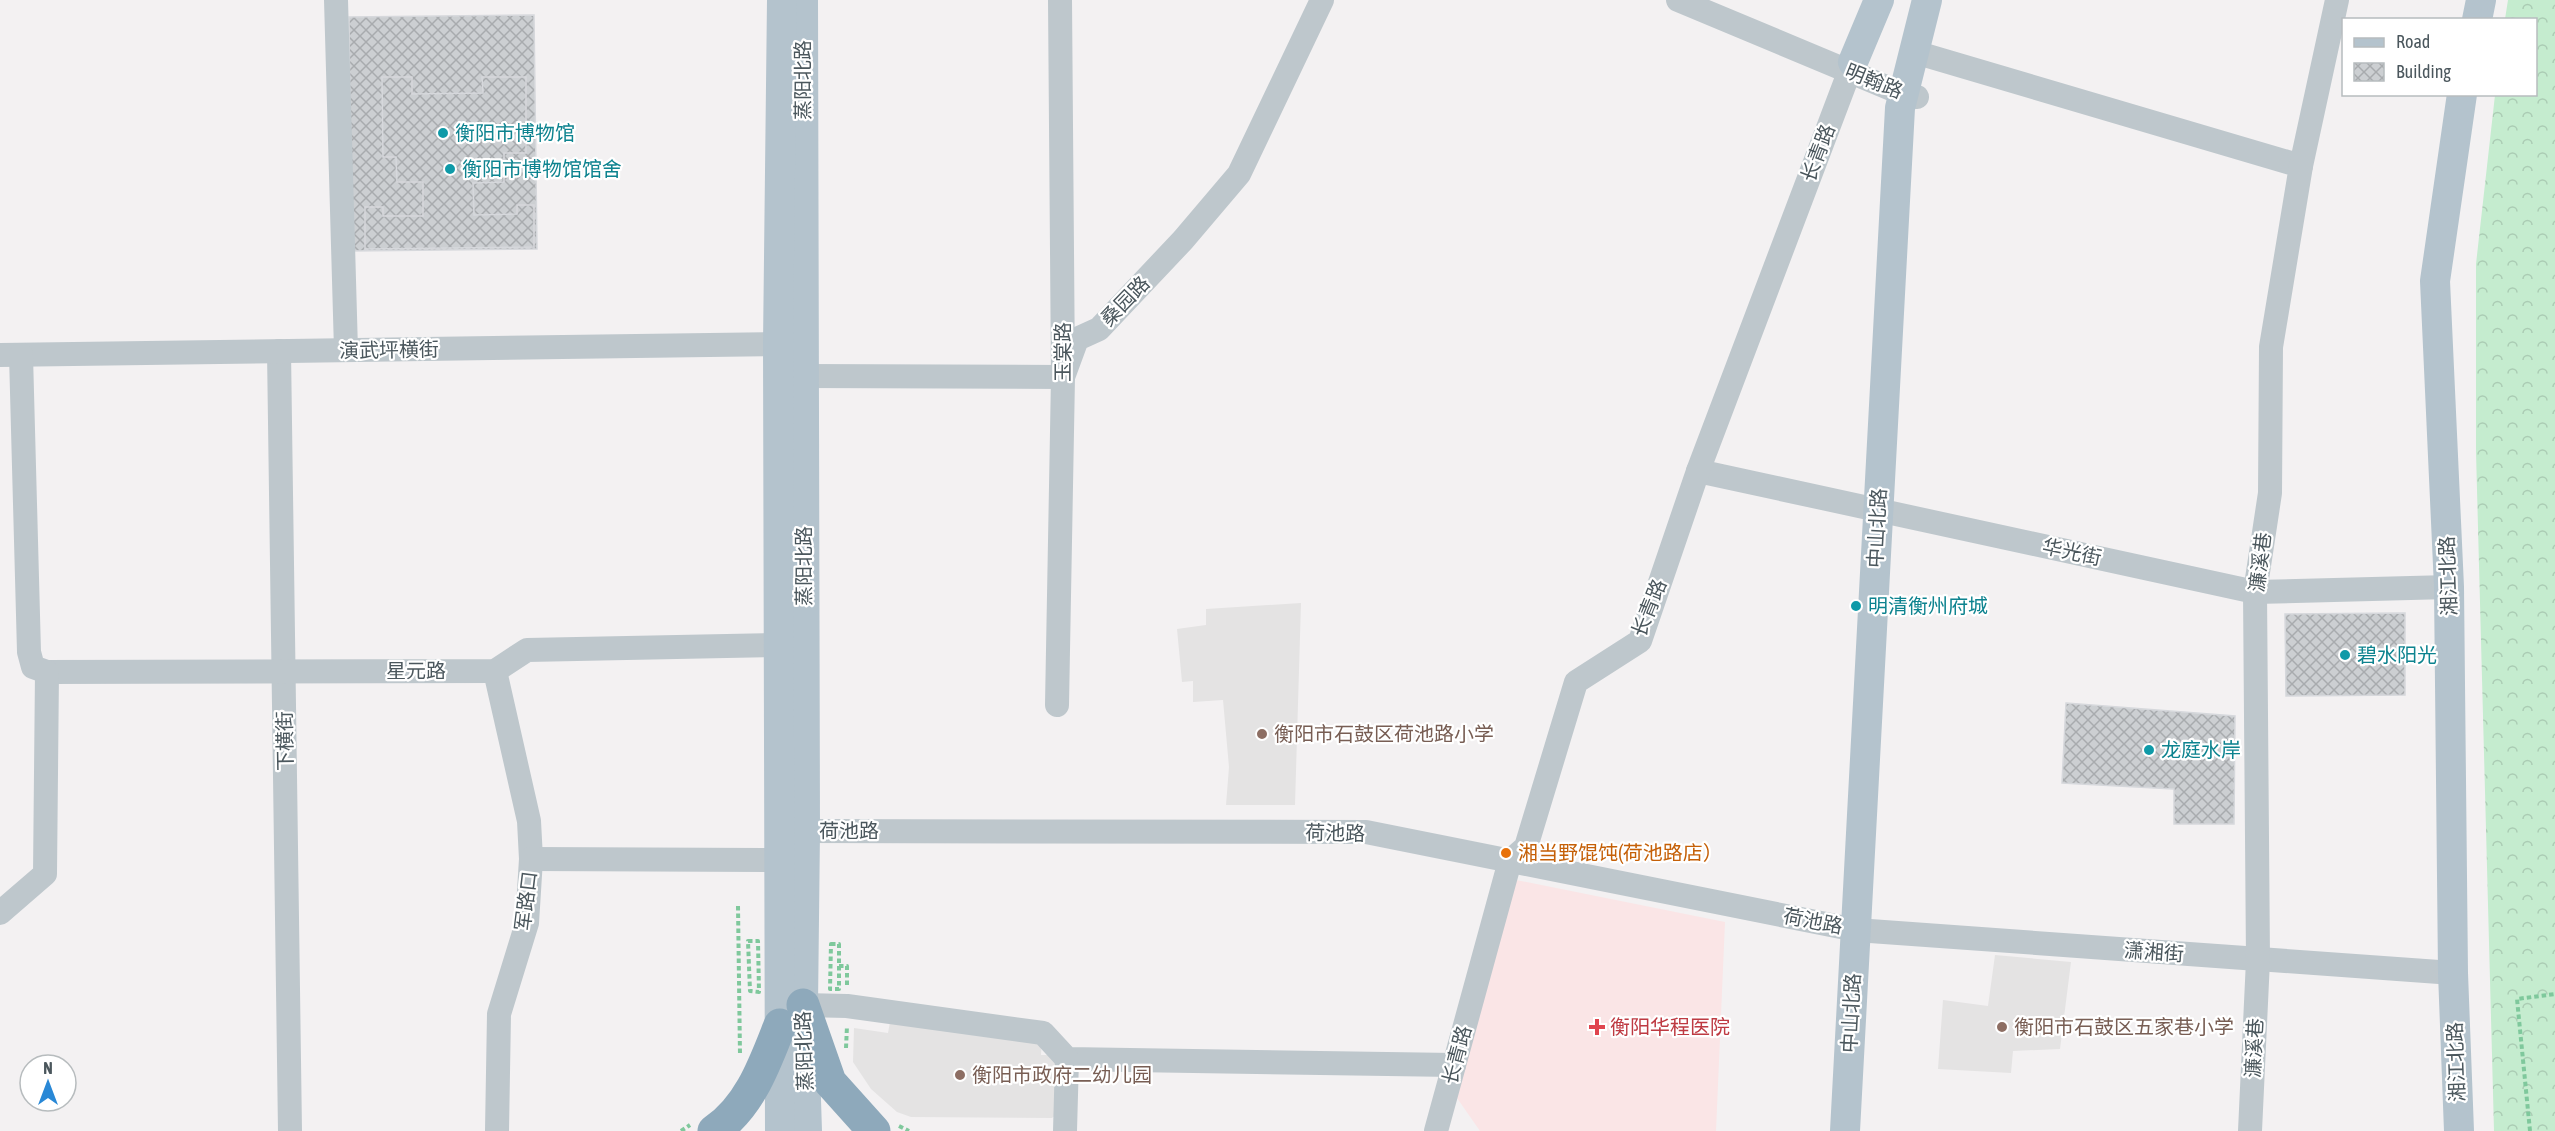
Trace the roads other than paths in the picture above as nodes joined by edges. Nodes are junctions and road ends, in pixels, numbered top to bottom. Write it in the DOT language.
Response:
graph roads {
  1 [pos="336,0"];
  2 [pos="782,0"];
  3 [pos="803,0"];
  4 [pos="1060,0"];
  5 [pos="1322,0"];
  6 [pos="1678,0"];
  7 [pos="1704,0"];
  8 [pos="1879,0"];
  9 [pos="1927,0"];
  10 [pos="1942,0"];
  11 [pos="2337,0"];
  12 [pos="2481,0"];
  13 [pos="2494,0"];
  14 [pos="2477,18"];
  15 [pos="2491,18"];
  16 [pos="1928,56"];
  17 [pos="1851,67"];
  18 [pos="1908,91"];
  19 [pos="2462,96"];
  20 [pos="2477,96"];
  21 [pos="2301,166"];
  22 [pos="778,344"];
  23 [pos="346,350"];
  24 [pos="279,351"];
  25 [pos="10,355"];
  26 [pos="803,376"];
  27 [pos="1064,377"];
  28 [pos="1698,471"];
  29 [pos="1885,512"];
  30 [pos="2449,587"];
  31 [pos="2255,592"];
  32 [pos="778,645"];
  33 [pos="284,671"];
  34 [pos="495,671"];
  35 [pos="47,672"];
  36 [pos="1057,705"];
  37 [pos="805,831"];
  38 [pos="531,859"];
  39 [pos="778,860"];
  40 [pos="1510,861"];
  41 [pos="0,913"];
  42 [pos="1863,931"];
  43 [pos="2258,960"];
  44 [pos="2453,973"];
  45 [pos="791,1015"];
  46 [pos="1067,1059"];
  47 [pos="1454,1065"];
  48 [pos="706,1126"];
  49 [pos="884,1127"];
  50 [pos="290,1131"];
  51 [pos="497,1131"];
  52 [pos="780,1131"];
  53 [pos="807,1131"];
  54 [pos="1065,1131"];
  55 [pos="1436,1131"];
  56 [pos="1845,1131"];
  57 [pos="1859,1131"];
  58 [pos="2250,1131"];
  59 [pos="2459,1131"];
  60 [pos="2475,1131"];
  1 -- 23 [label="street"];
  2 -- 22 [label="main road, 蒸阳北路"];
  3 -- 26 [label="main road, 蒸阳北路"];
  4 -- 27 [label="street, 玉棠路"];
  5 -- 27 [label="street, 桑园路"];
  6 -- 17 [label="street, 明翰路"];
  7 -- 17 [label="street, 明翰路"];
  8 -- 17 [label="main road"];
  9 -- 18 [label="main road, 中山北路"];
  10 -- 16 [label="main road, 中山北路"];
  11 -- 21 [label="street, 濂溪巷"];
  12 -- 14 [label="main road"];
  13 -- 15 [label="main road"];
  16 -- 18 [label="main road, 中山北路"];
  16 -- 21 [label="street"];
  17 -- 18 [label="street, 明翰路"];
  17 -- 28 [label="street, 长青路"];
  18 -- 29 [label="main road, 中山北路"];
  19 -- 30 [label="main road, 湘江北路"];
  20 -- 60 [label="main road, 湘江北路"];
  21 -- 31 [label="street, 濂溪巷"];
  22 -- 23 [label="street, 演武坪横街"];
  22 -- 32 [label="main road, 蒸阳北路"];
  23 -- 24 [label="street, 演武坪横街"];
  24 -- 25 [label="street, 演武坪横街"];
  24 -- 33 [label="street, 下横街"];
  25 -- 35 [label="street"];
  26 -- 27 [label="street"];
  26 -- 37 [label="main road, 蒸阳北路"];
  27 -- 36 [label="street, 玉棠路"];
  28 -- 29 [label="street, 华光街"];
  28 -- 40 [label="street, 长青路"];
  29 -- 31 [label="street, 华光街"];
  29 -- 42 [label="main road, 中山北路"];
  30 -- 31 [label="street, 华光街"];
  30 -- 44 [label="main road, 湘江北路"];
  31 -- 43 [label="street, 濂溪巷"];
  32 -- 34 [label="street"];
  32 -- 39 [label="main road, 蒸阳北路"];
  33 -- 34 [label="street, 星元路"];
  33 -- 35 [label="street, 星元路"];
  33 -- 50 [label="street, 下横街"];
  34 -- 38 [label="street, 军路口"];
  35 -- 41 [label="street"];
  37 -- 40 [label="street, 荷池路"];
  37 -- 45 [label="main road, 蒸阳北路"];
  38 -- 39 [label="street"];
  38 -- 51 [label="street, 军路口"];
  39 -- 45 [label="main road, 蒸阳北路"];
  40 -- 42 [label="street, 荷池路"];
  40 -- 47 [label="street, 长青路"];
  42 -- 43 [label="street, 潇湘街"];
  42 -- 56 [label="main road, 中山北路"];
  42 -- 57 [label="main road, 中山北路"];
  43 -- 44 [label="street, 潇湘街"];
  43 -- 58 [label="street, 濂溪巷"];
  44 -- 59 [label="main road, 湘江北路"];
  45 -- 46 [label="street"];
  45 -- 48 [label="highway"];
  45 -- 49 [label="highway"];
  45 -- 52 [label="main road, 蒸阳北路"];
  45 -- 53 [label="main road, 蒸阳北路"];
  46 -- 47 [label="street"];
  46 -- 54 [label="street"];
  47 -- 55 [label="street, 长青路"];
}
